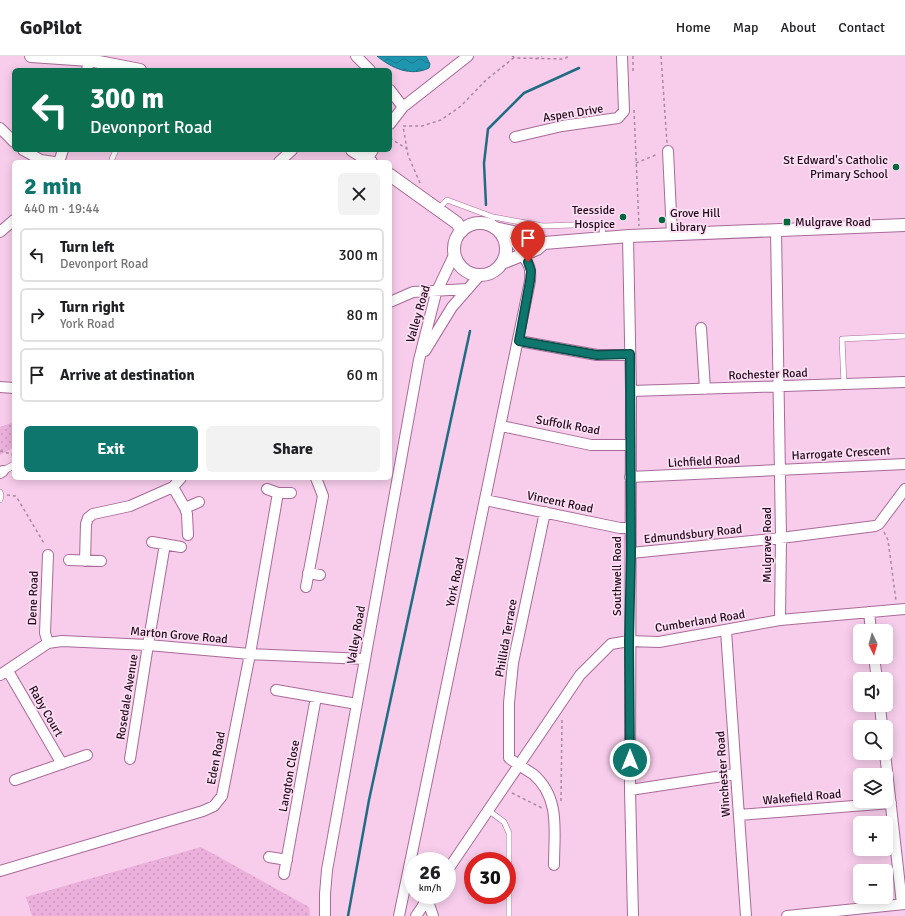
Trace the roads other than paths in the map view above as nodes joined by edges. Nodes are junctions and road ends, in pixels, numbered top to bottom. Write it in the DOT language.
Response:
graph roads {
  1 [pos="31,56"];
  2 [pos="356,56"];
  3 [pos="468,56"];
  4 [pos="622,56"];
  5 [pos="87,61"];
  6 [pos="128,68"];
  7 [pos="368,68"];
  8 [pos="392,93"];
  9 [pos="403,107"];
  10 [pos="392,121"];
  11 [pos="0,128"];
  12 [pos="515,137"];
  13 [pos="12,140"];
  14 [pos="668,150"];
  15 [pos="27,152"];
  16 [pos="115,152"];
  17 [pos="290,152"];
  18 [pos="357,152"];
  19 [pos="370,157"];
  20 [pos="112,159"];
  21 [pos="41,160"];
  22 [pos="282,160"];
  23 [pos="392,176"];
  24 [pos="438,209"];
  25 [pos="12,222"];
  26 [pos="493,224"];
  27 [pos="905,225"];
  28 [pos="776,230"];
  29 [pos="0,232"];
  30 [pos="462,232"];
  31 [pos="672,234"];
  32 [pos="628,236"];
  33 [pos="503,237"];
  34 [pos="603,237"];
  35 [pos="544,243"];
  36 [pos="455,253"];
  37 [pos="522,255"];
  38 [pos="502,263"];
  39 [pos="480,275"];
  40 [pos="468,289"];
  41 [pos="437,292"];
  42 [pos="392,301"];
  43 [pos="701,328"];
  44 [pos="905,336"];
  45 [pos="519,341"];
  46 [pos="630,354"];
  47 [pos="419,360"];
  48 [pos="905,382"];
  49 [pos="844,384"];
  50 [pos="0,387"];
  51 [pos="779,387"];
  52 [pos="12,388"];
  53 [pos="705,389"];
  54 [pos="631,391"];
  55 [pos="501,426"];
  56 [pos="631,445"];
  57 [pos="905,464"];
  58 [pos="12,466"];
  59 [pos="779,470"];
  60 [pos="1,472"];
  61 [pos="630,477"];
  62 [pos="179,480"];
  63 [pos="317,480"];
  64 [pos="173,487"];
  65 [pos="267,489"];
  66 [pos="905,489"];
  67 [pos="278,493"];
  68 [pos="290,493"];
  69 [pos="485,500"];
  70 [pos="199,502"];
  71 [pos="185,508"];
  72 [pos="545,512"];
  73 [pos="630,528"];
  74 [pos="188,535"];
  75 [pos="781,538"];
  76 [pos="152,542"];
  77 [pos="165,544"];
  78 [pos="181,547"];
  79 [pos="631,553"];
  80 [pos="48,555"];
  81 [pos="69,560"];
  82 [pos="85,561"];
  83 [pos="101,561"];
  84 [pos="308,573"];
  85 [pos="320,575"];
  86 [pos="306,587"];
  87 [pos="901,609"];
  88 [pos="869,612"];
  89 [pos="780,620"];
  90 [pos="870,624"];
  91 [pos="726,631"];
  92 [pos="629,641"];
  93 [pos="48,643"];
  94 [pos="148,645"];
  95 [pos="250,654"];
  96 [pos="365,659"];
  97 [pos="4,673"];
  98 [pos="276,690"];
  99 [pos="316,697"];
  100 [pos="357,704"];
  101 [pos="87,755"];
  102 [pos="130,760"];
  103 [pos="62,764"];
  104 [pos="518,766"];
  105 [pos="736,774"];
  106 [pos="15,780"];
  107 [pos="630,790"];
  108 [pos="853,806"];
  109 [pos="892,808"];
  110 [pos="488,810"];
  111 [pos="738,815"];
  112 [pos="414,852"];
  113 [pos="269,857"];
  114 [pos="456,858"];
  115 [pos="287,860"];
  116 [pos="554,865"];
  117 [pos="0,871"];
  118 [pos="284,874"];
  119 [pos="404,897"];
  120 [pos="424,904"];
  121 [pos="430,904"];
  122 [pos="903,904"];
  123 [pos="871,912"];
  124 [pos="325,916"];
  125 [pos="399,916"];
  126 [pos="416,916"];
  127 [pos="433,916"];
  128 [pos="509,916"];
  129 [pos="633,916"];
  130 [pos="746,916"];
  131 [pos="787,916"];
  1 -- 5 [label="street"];
  2 -- 7 [label="street"];
  3 -- 9 [label="street"];
  4 -- 12 [label="street, Aspen Drive"];
  5 -- 6 [label="street"];
  8 -- 9 [label="street"];
  9 -- 10 [label="street"];
  11 -- 13 [label="street"];
  14 -- 31 [label="street"];
  15 -- 21 [label="street"];
  16 -- 20 [label="lane"];
  17 -- 22 [label="street"];
  18 -- 19 [label="street"];
  23 -- 24 [label="street"];
  24 -- 26 [label="lane"];
  24 -- 30 [label="street"];
  25 -- 29 [label="street"];
  26 -- 30 [label="street"];
  26 -- 33 [label="street"];
  26 -- 34 [label="lane"];
  26 -- 35 [label="street"];
  27 -- 28 [label="street"];
  28 -- 31 [label="street"];
  28 -- 51 [label="street, Mulgrave Road"];
  30 -- 36 [label="street"];
  31 -- 32 [label="street"];
  32 -- 34 [label="street"];
  32 -- 46 [label="street, Southwell Road"];
  33 -- 37 [label="lane"];
  33 -- 38 [label="street"];
  34 -- 35 [label="street"];
  35 -- 37 [label="street"];
  36 -- 39 [label="street"];
  36 -- 41 [label="street, Valley Road"];
  37 -- 38 [label="street"];
  37 -- 45 [label="street, York Road"];
  38 -- 39 [label="street"];
  39 -- 40 [label="street, Valley Road"];
  40 -- 41 [label="street"];
  40 -- 47 [label="street, Valley Road"];
  41 -- 42 [label="street"];
  41 -- 47 [label="street, Valley Road"];
  43 -- 53 [label="street"];
  44 -- 49 [label="lane"];
  45 -- 46 [label="street"];
  45 -- 55 [label="street, York Road"];
  46 -- 54 [label="street, Southwell Road"];
  47 -- 96 [label="street, Valley Road"];
  48 -- 49 [label="street, Rochester Road"];
  49 -- 51 [label="street, Rochester Road"];
  50 -- 52 [label="street"];
  51 -- 53 [label="street, Rochester Road"];
  51 -- 59 [label="street, Mulgrave Road"];
  53 -- 54 [label="street, Rochester Road"];
  54 -- 56 [label="street, Southwell Road"];
  55 -- 56 [label="street, Suffolk Road"];
  55 -- 69 [label="street, York Road"];
  56 -- 61 [label="street, Southwell Road"];
  57 -- 59 [label="street, Harrogate Crescent"];
  58 -- 60 [label="street"];
  59 -- 61 [label="street, Lichfield Road"];
  59 -- 75 [label="street, Mulgrave Road"];
  61 -- 73 [label="street, Southwell Road"];
  62 -- 64 [label="street"];
  63 -- 84 [label="street"];
  64 -- 71 [label="street"];
  64 -- 82 [label="street"];
  65 -- 67 [label="street"];
  66 -- 75 [label="street"];
  67 -- 68 [label="street"];
  67 -- 95 [label="street, Eden Road"];
  69 -- 72 [label="street, Vincent Road"];
  69 -- 112 [label="street, York Road"];
  70 -- 71 [label="street"];
  71 -- 74 [label="street"];
  72 -- 73 [label="street, Vincent Road"];
  72 -- 104 [label="street, Phillida Terrace"];
  73 -- 79 [label="street, Southwell Road"];
  75 -- 79 [label="street, Edmundsbury Road"];
  75 -- 89 [label="street, Mulgrave Road"];
  76 -- 77 [label="street"];
  77 -- 78 [label="street"];
  77 -- 94 [label="street, Rosedale Avenue"];
  79 -- 92 [label="street, Southwell Road"];
  80 -- 93 [label="street, Dene Road"];
  81 -- 82 [label="street"];
  82 -- 83 [label="street"];
  84 -- 85 [label="street"];
  84 -- 86 [label="street"];
  87 -- 88 [label="street, Cumberland Road"];
  88 -- 89 [label="street, Cumberland Road"];
  88 -- 90 [label="street"];
  89 -- 91 [label="street, Cumberland Road"];
  91 -- 92 [label="street, Cumberland Road"];
  91 -- 105 [label="street, Winchester Road"];
  92 -- 104 [label="street, Cumberland Road"];
  92 -- 107 [label="street, Southwell Road"];
  93 -- 94 [label="street, Marton Grove Road"];
  93 -- 97 [label="street"];
  94 -- 95 [label="street, Marton Grove Road"];
  94 -- 102 [label="street, Rosedale Avenue"];
  95 -- 96 [label="street, Marton Grove Road"];
  95 -- 117 [label="street, Eden Road"];
  96 -- 100 [label="street, Valley Road"];
  97 -- 103 [label="street, Raby Court"];
  98 -- 99 [label="street"];
  99 -- 100 [label="street"];
  99 -- 115 [label="street, Langton Close"];
  100 -- 124 [label="street, Valley Road"];
  101 -- 103 [label="street"];
  103 -- 106 [label="street"];
  104 -- 110 [label="street, Cumberland Road"];
  104 -- 116 [label="street"];
  105 -- 107 [label="street"];
  105 -- 111 [label="street, Winchester Road"];
  107 -- 129 [label="street, Southwell Road"];
  108 -- 111 [label="street, Wakefield Road"];
  109 -- 122 [label="street"];
  110 -- 114 [label="street, Cumberland Road"];
  110 -- 128 [label="lane"];
  111 -- 130 [label="street, Winchester Road"];
  113 -- 115 [label="street"];
  115 -- 118 [label="street, Langton Close"];
  119 -- 125 [label="street, York Road"];
  120 -- 126 [label="street"];
  121 -- 127 [label="street"];
  122 -- 123 [label="street"];
  123 -- 131 [label="street"];
}
